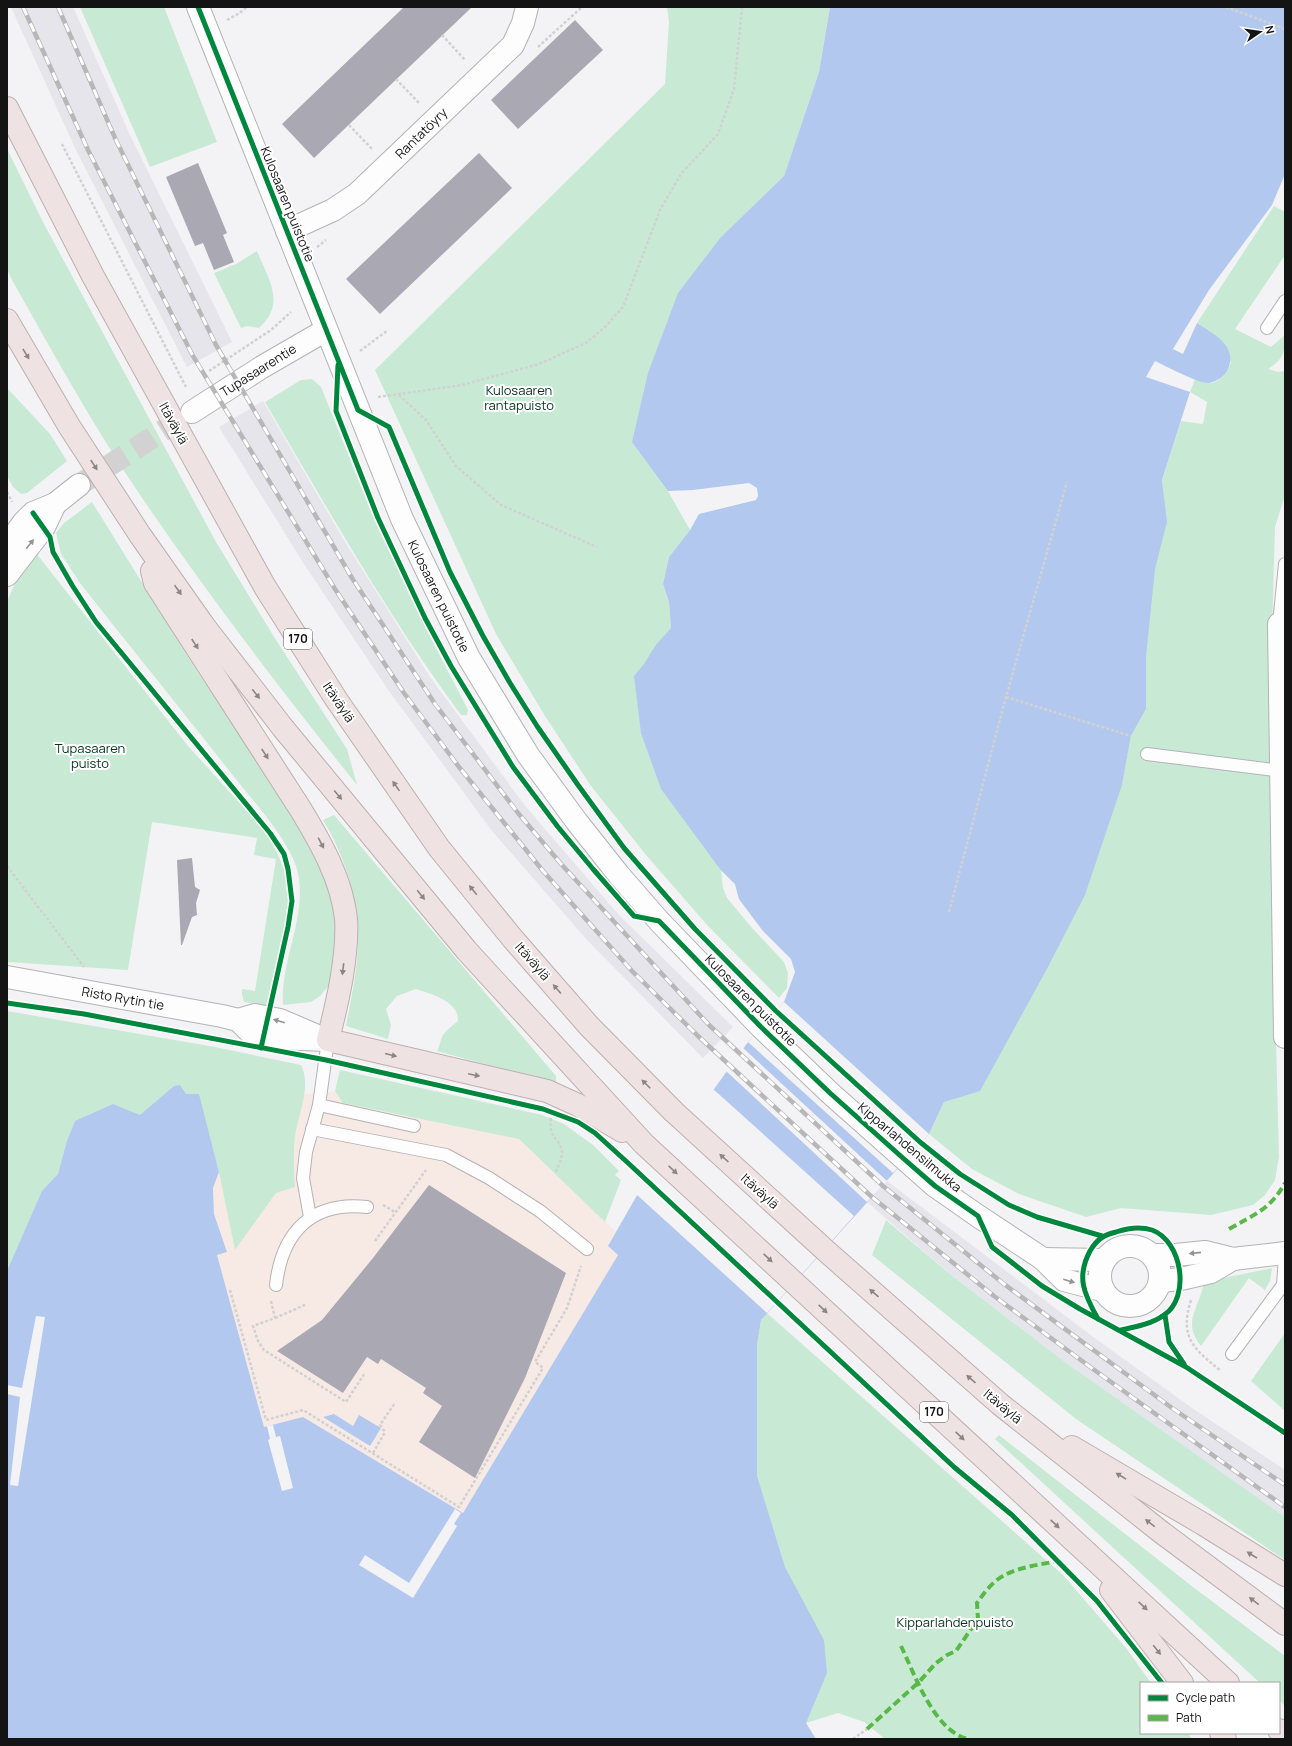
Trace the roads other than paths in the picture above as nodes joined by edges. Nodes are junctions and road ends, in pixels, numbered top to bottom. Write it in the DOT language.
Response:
graph roads {
  1 [pos="198,7"];
  2 [pos="527,7"];
  3 [pos="7,108"];
  4 [pos="287,231"];
  5 [pos="1285,301"];
  6 [pos="7,320"];
  7 [pos="1267,328"];
  8 [pos="326,330"];
  9 [pos="192,412"];
  10 [pos="79,485"];
  11 [pos="55,504"];
  12 [pos="140,535"];
  13 [pos="7,545"];
  14 [pos="1285,564"];
  15 [pos="7,575"];
  16 [pos="1279,624"];
  17 [pos="1147,754"];
  18 [pos="1282,771"];
  19 [pos="7,977"];
  20 [pos="1285,1037"];
  21 [pos="328,1040"];
  22 [pos="830,1093"];
  23 [pos="319,1105"];
  24 [pos="414,1126"];
  25 [pos="312,1129"];
  26 [pos="644,1144"];
  27 [pos="367,1207"];
  28 [pos="310,1217"];
  29 [pos="587,1248"];
  30 [pos="1285,1253"];
  31 [pos="1152,1255"];
  32 [pos="1285,1258"];
  33 [pos="1043,1259"];
  34 [pos="1233,1259"];
  35 [pos="1104,1260"];
  36 [pos="1160,1281"];
  37 [pos="276,1285"];
  38 [pos="1102,1290"];
  39 [pos="1232,1354"];
  40 [pos="1001,1405"];
  41 [pos="1073,1541"];
  42 [pos="1285,1576"];
  43 [pos="1285,1624"];
  44 [pos="1181,1682"];
  45 [pos="1227,1682"];
  1 -- 4 [label="main road, Kulosaaren puistotie"];
  2 -- 4 [label="main road, Rantatöyry"];
  40 -- 3 [label="highway, Itäväylä / 170, one-way"];
  4 -- 8 [label="main road, Kulosaaren puistotie"];
  5 -- 7 [label="lane"];
  6 -- 12 [label="highway, 170, one-way"];
  8 -- 9 [label="main road, Tupasaarentie"];
  8 -- 22 [label="main road, Kulosaaren puistotie"];
  10 -- 11 [label="main road"];
  11 -- 13 [label="main road"];
  15 -- 11 [label="main road, one-way"];
  12 -- 21 [label="highway, one-way"];
  12 -- 26 [label="highway, 170, one-way"];
  14 -- 16 [label="lane"];
  16 -- 18 [label="main road"];
  17 -- 18 [label="lane"];
  18 -- 20 [label="main road"];
  19 -- 21 [label="main road, Risto Rytin tie"];
  21 -- 23 [label="lane"];
  21 -- 26 [label="highway, one-way"];
  22 -- 33 [label="main road, Kipparlahdensilmukka"];
  23 -- 24 [label="lane"];
  23 -- 25 [label="lane"];
  25 -- 28 [label="lane"];
  25 -- 29 [label="lane"];
  26 -- 41 [label="highway, 170, one-way"];
  27 -- 28 [label="lane"];
  28 -- 37 [label="lane"];
  30 -- 34 [label="main road"];
  34 -- 31 [label="main road, one-way"];
  31 -- 35 [label="main road"];
  31 -- 36 [label="main road"];
  32 -- 39 [label="lane"];
  33 -- 35 [label="main road"];
  33 -- 38 [label="main road, Kipparlahdensilmukka, one-way"];
  34 -- 36 [label="main road"];
  35 -- 38 [label="main road"];
  36 -- 38 [label="main road"];
  42 -- 40 [label="highway, one-way"];
  43 -- 40 [label="highway, Itäväylä / 170, one-way"];
  41 -- 44 [label="highway, one-way"];
  41 -- 45 [label="highway, 170, one-way"];
}
